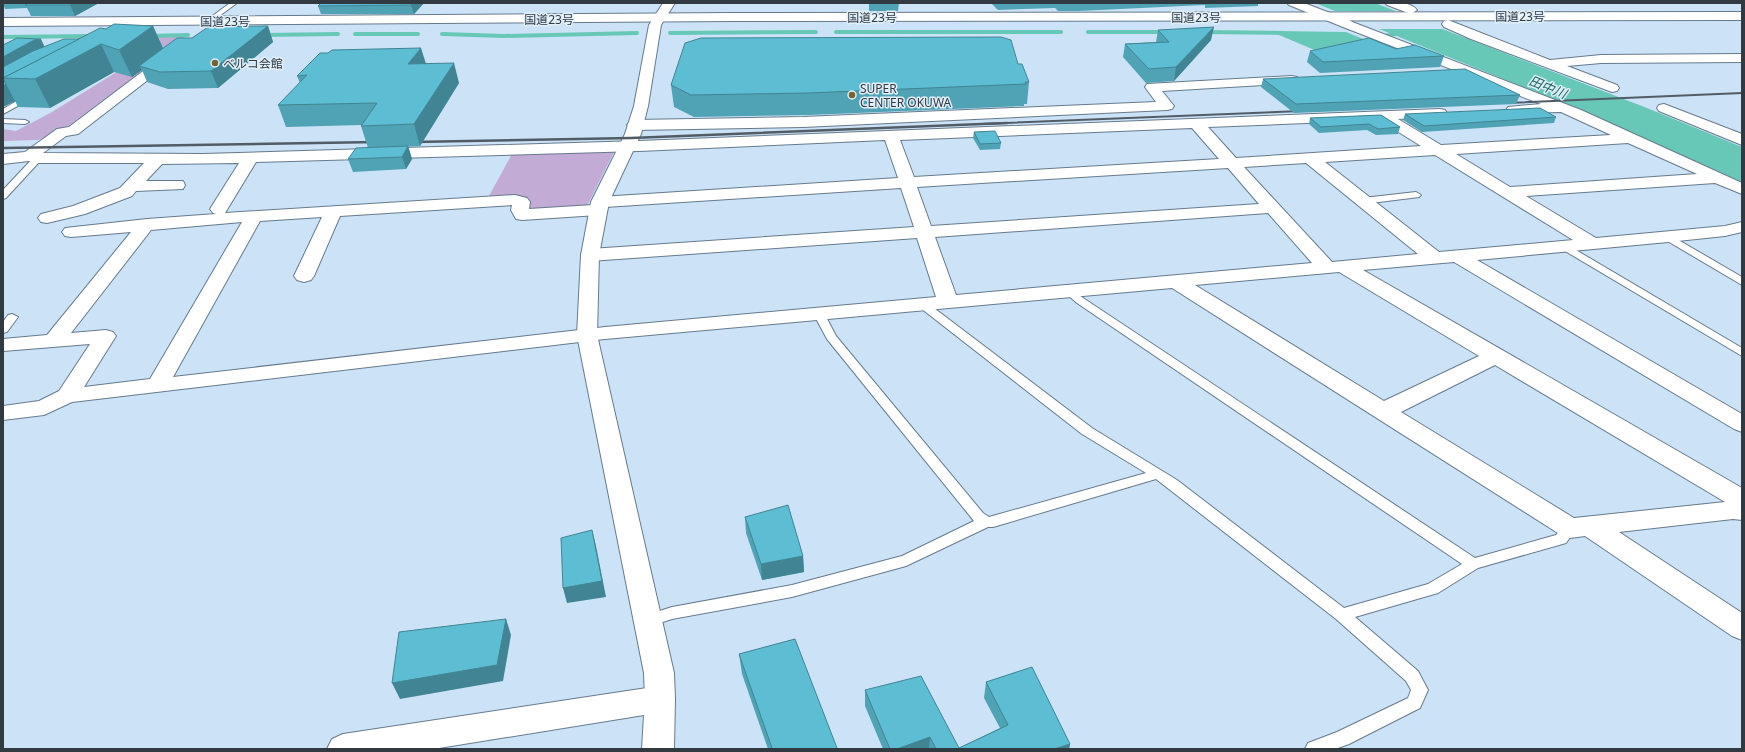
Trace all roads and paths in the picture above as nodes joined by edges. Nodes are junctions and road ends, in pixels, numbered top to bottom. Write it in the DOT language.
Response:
graph roads {
  1 [pos="234,3"];
  2 [pos="669,3"];
  3 [pos="1293,3"];
  4 [pos="1391,3"];
  5 [pos="1416,13"];
  6 [pos="1330,16"];
  7 [pos="1742,16"];
  8 [pos="3,22"];
  9 [pos="657,22"];
  10 [pos="1350,24"];
  11 [pos="1445,24"];
  12 [pos="1742,24"];
  13 [pos="207,27"];
  14 [pos="3,30"];
  15 [pos="178,52"];
  16 [pos="1742,58"];
  17 [pos="1548,64"];
  18 [pos="1465,71"];
  19 [pos="1434,73"];
  20 [pos="1309,79"];
  21 [pos="1612,88"];
  22 [pos="38,93"];
  23 [pos="1561,108"];
  24 [pos="1664,108"];
  25 [pos="1498,111"];
  26 [pos="3,112"];
  27 [pos="1451,112"];
  28 [pos="1381,115"];
  29 [pos="3,121"];
  30 [pos="25,122"];
  31 [pos="1195,122"];
  32 [pos="636,125"];
  33 [pos="891,135"];
  34 [pos="1630,138"];
  35 [pos="1742,140"];
  36 [pos="629,146"];
  37 [pos="1437,150"];
  38 [pos="34,157"];
  39 [pos="252,157"];
  40 [pos="3,158"];
  41 [pos="1310,158"];
  42 [pos="157,159"];
  43 [pos="1231,163"];
  44 [pos="1719,178"];
  45 [pos="907,184"];
  46 [pos="177,185"];
  47 [pos="131,186"];
  48 [pos="1742,189"];
  49 [pos="1507,192"];
  50 [pos="3,196"];
  51 [pos="1416,196"];
  52 [pos="1363,201"];
  53 [pos="599,206"];
  54 [pos="1272,208"];
  55 [pos="219,209"];
  56 [pos="334,210"];
  57 [pos="255,215"];
  58 [pos="47,218"];
  59 [pos="147,224"];
  60 [pos="1742,227"];
  61 [pos="72,232"];
  62 [pos="924,232"];
  63 [pos="1668,237"];
  64 [pos="1591,243"];
  65 [pos="1564,246"];
  66 [pos="590,255"];
  67 [pos="1458,256"];
  68 [pos="1435,258"];
  69 [pos="1334,267"];
  70 [pos="304,276"];
  71 [pos="1176,282"];
  72 [pos="1742,282"];
  73 [pos="1068,291"];
  74 [pos="948,302"];
  75 [pos="922,304"];
  76 [pos="819,313"];
  77 [pos="12,317"];
  78 [pos="3,330"];
  79 [pos="587,335"];
  80 [pos="54,340"];
  81 [pos="3,345"];
  82 [pos="1742,353"];
  83 [pos="1496,356"];
  84 [pos="159,385"];
  85 [pos="67,396"];
  86 [pos="1383,411"];
  87 [pos="3,413"];
  88 [pos="1742,424"];
  89 [pos="1158,474"];
  90 [pos="1742,500"];
  91 [pos="1742,511"];
  92 [pos="986,522"];
  93 [pos="1580,527"];
  94 [pos="1473,564"];
  95 [pos="1342,615"];
  96 [pos="647,621"];
  97 [pos="1742,628"];
  98 [pos="660,699"];
  99 [pos="343,749"];
  100 [pos="658,749"];
  101 [pos="1314,749"];
  1 -- 13 [label="lane"];
  2 -- 9 [label="main road"];
  3 -- 6 [label="main road"];
  4 -- 5 [label="main road"];
  5 -- 6 [label="main road, 国道23号"];
  5 -- 7 [label="main road, 国道23号"];
  6 -- 9 [label="main road, 国道23号"];
  6 -- 10 [label="main road"];
  8 -- 13 [label="main road, 国道23号"];
  9 -- 10 [label="main road, 国道23号"];
  9 -- 13 [label="main road, 国道23号"];
  9 -- 32 [label="main road"];
  10 -- 11 [label="main road, 国道23号"];
  10 -- 18 [label="main road"];
  11 -- 12 [label="main road, 国道23号"];
  11 -- 17 [label="main road"];
  13 -- 14 [label="main road, 国道23号"];
  15 -- 38 [label="main road"];
  16 -- 17 [label="main road"];
  17 -- 21 [label="main road"];
  18 -- 19 [label="main road"];
  18 -- 23 [label="main road"];
  20 -- 32 [label="main road"];
  22 -- 26 [label="lane"];
  23 -- 25 [label="main road"];
  23 -- 34 [label="main road"];
  24 -- 35 [label="main road"];
  27 -- 28 [label="main road"];
  28 -- 31 [label="main road"];
  28 -- 37 [label="main road"];
  29 -- 30 [label="lane"];
  31 -- 33 [label="main road"];
  31 -- 43 [label="main road"];
  32 -- 36 [label="main road"];
  33 -- 36 [label="main road"];
  33 -- 45 [label="main road"];
  34 -- 37 [label="main road"];
  34 -- 44 [label="main road"];
  36 -- 39 [label="main road"];
  36 -- 53 [label="main road"];
  37 -- 41 [label="main road"];
  37 -- 49 [label="main road"];
  38 -- 40 [label="main road"];
  38 -- 42 [label="main road"];
  38 -- 50 [label="lane"];
  39 -- 42 [label="main road"];
  39 -- 55 [label="main road"];
  41 -- 43 [label="main road"];
  41 -- 52 [label="main road"];
  42 -- 47 [label="main road"];
  43 -- 45 [label="main road"];
  43 -- 54 [label="main road"];
  44 -- 48 [label="main road"];
  44 -- 49 [label="main road"];
  45 -- 53 [label="main road"];
  45 -- 62 [label="main road"];
  46 -- 47 [label="main road"];
  47 -- 58 [label="main road"];
  49 -- 64 [label="main road"];
  51 -- 52 [label="lane"];
  52 -- 68 [label="main road"];
  53 -- 56 [label="main road"];
  53 -- 66 [label="main road"];
  54 -- 62 [label="main road"];
  54 -- 69 [label="main road"];
  56 -- 57 [label="main road"];
  56 -- 70 [label="main road"];
  57 -- 59 [label="main road"];
  57 -- 84 [label="main road"];
  59 -- 61 [label="main road"];
  59 -- 80 [label="main road"];
  60 -- 63 [label="main road"];
  62 -- 66 [label="main road"];
  62 -- 74 [label="main road"];
  63 -- 64 [label="main road"];
  63 -- 72 [label="lane"];
  64 -- 65 [label="main road"];
  65 -- 67 [label="main road"];
  65 -- 82 [label="lane"];
  66 -- 79 [label="main road"];
  67 -- 68 [label="main road"];
  67 -- 88 [label="main road"];
  68 -- 69 [label="main road"];
  69 -- 71 [label="main road"];
  69 -- 83 [label="main road"];
  71 -- 73 [label="main road"];
  71 -- 86 [label="main road"];
  73 -- 74 [label="main road"];
  73 -- 94 [label="lane"];
  74 -- 75 [label="main road"];
  75 -- 76 [label="main road"];
  75 -- 89 [label="lane"];
  76 -- 79 [label="main road"];
  76 -- 92 [label="lane"];
  77 -- 78 [label="lane"];
  79 -- 84 [label="main road"];
  79 -- 96 [label="main road"];
  80 -- 81 [label="main road"];
  80 -- 85 [label="main road"];
  83 -- 86 [label="main road"];
  83 -- 90 [label="main road"];
  84 -- 85 [label="main road"];
  85 -- 87 [label="main road"];
  86 -- 93 [label="main road"];
  89 -- 92 [label="lane"];
  89 -- 95 [label="lane"];
  91 -- 93 [label="main road"];
  92 -- 96 [label="lane"];
  93 -- 94 [label="lane"];
  93 -- 97 [label="main road"];
  94 -- 95 [label="lane"];
  95 -- 101 [label="lane"];
  96 -- 98 [label="main road"];
  98 -- 99 [label="main road"];
  98 -- 100 [label="main road"];
}
